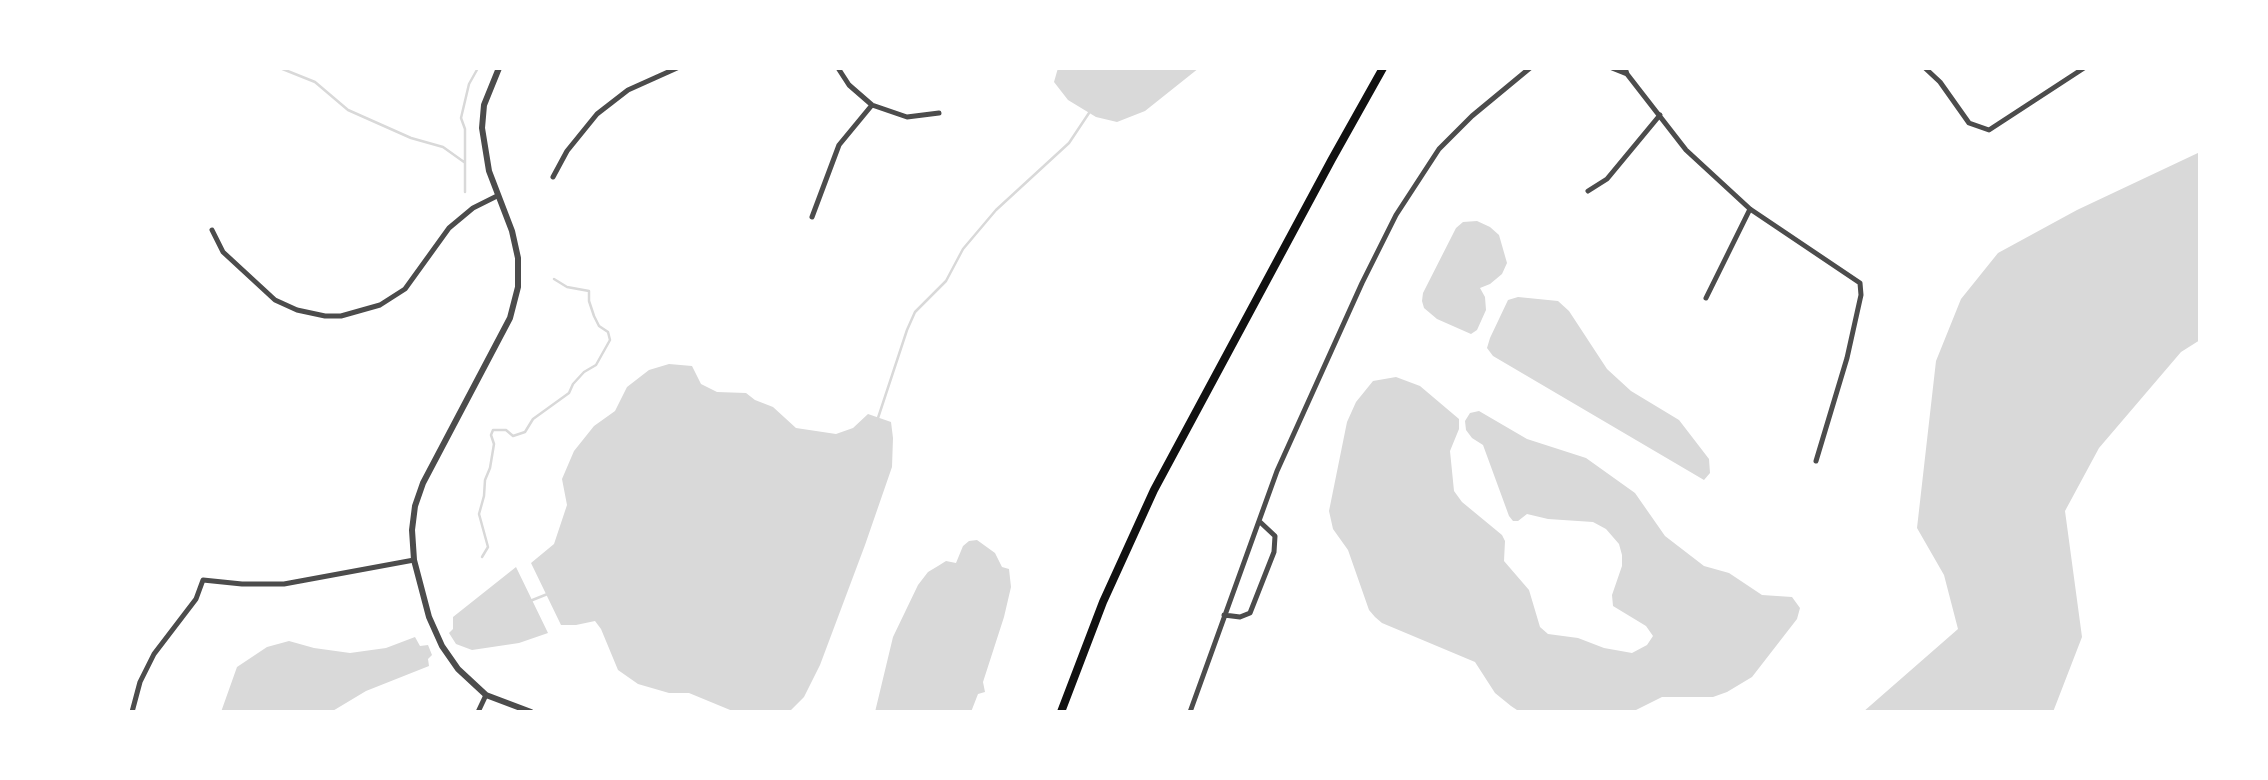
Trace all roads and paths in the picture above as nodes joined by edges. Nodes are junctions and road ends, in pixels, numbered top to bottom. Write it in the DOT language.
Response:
graph roads {
  1 [pos="499,68"];
  2 [pos="677,68"];
  3 [pos="838,68"];
  4 [pos="1383,68"];
  5 [pos="1530,68"];
  6 [pos="1612,68"];
  7 [pos="1925,68"];
  8 [pos="2084,68"];
  9 [pos="1626,71"];
  10 [pos="872,105"];
  11 [pos="939,113"];
  12 [pos="1660,115"];
  13 [pos="553,177"];
  14 [pos="1588,191"];
  15 [pos="497,196"];
  16 [pos="1750,209"];
  17 [pos="812,217"];
  18 [pos="212,230"];
  19 [pos="1706,299"];
  20 [pos="1816,461"];
  21 [pos="1259,521"];
  22 [pos="414,560"];
  23 [pos="1224,615"];
  24 [pos="486,695"];
  25 [pos="525,711"];
  26 [pos="132,712"];
  27 [pos="478,712"];
  28 [pos="1061,712"];
  29 [pos="1190,712"];
  1 -- 15 [label="street"];
  2 -- 13 [label="street"];
  3 -- 10 [label="street"];
  4 -- 28 [label="main road"];
  5 -- 21 [label="street"];
  6 -- 9 [label="street"];
  7 -- 8 [label="street"];
  9 -- 12 [label="street"];
  10 -- 11 [label="street"];
  10 -- 17 [label="street"];
  12 -- 14 [label="street"];
  12 -- 16 [label="street"];
  15 -- 18 [label="street"];
  15 -- 22 [label="street"];
  16 -- 19 [label="street"];
  16 -- 20 [label="street"];
  21 -- 23 [label="street"];
  21 -- 23 [label="street"];
  22 -- 24 [label="street"];
  22 -- 26 [label="street"];
  23 -- 29 [label="street"];
  24 -- 25 [label="street"];
  24 -- 27 [label="street"];
}
